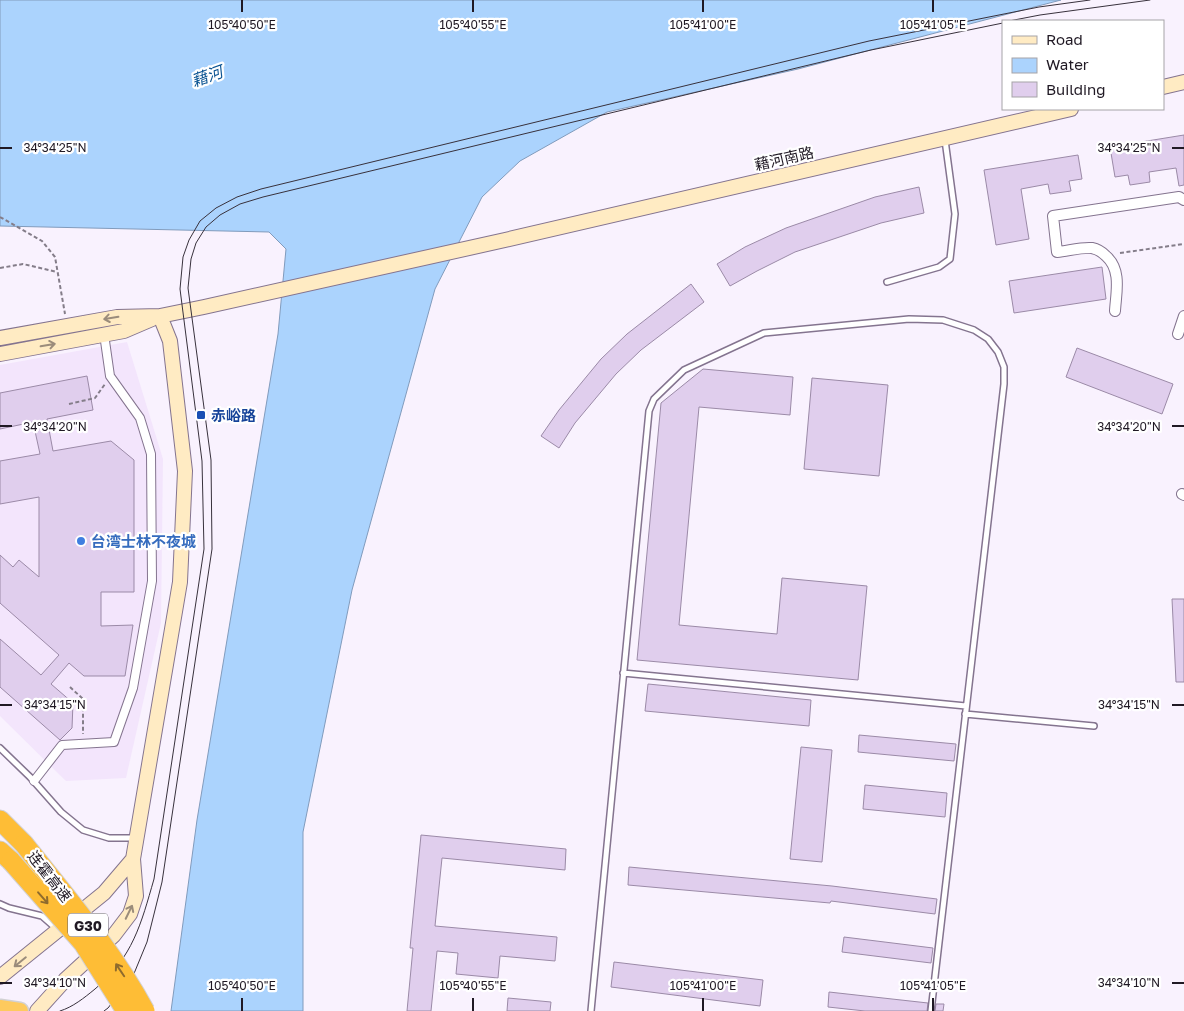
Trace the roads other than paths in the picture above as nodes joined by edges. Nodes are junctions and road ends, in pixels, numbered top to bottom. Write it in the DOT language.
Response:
graph roads {
  1 [pos="1184,82"];
  2 [pos="1164,87"];
  3 [pos="1067,110"];
  4 [pos="945,138"];
  5 [pos="1184,200"];
  6 [pos="887,282"];
  7 [pos="1114,311"];
  8 [pos="160,316"];
  9 [pos="1184,316"];
  10 [pos="104,334"];
  11 [pos="1178,334"];
  12 [pos="0,338"];
  13 [pos="0,354"];
  14 [pos="623,673"];
  15 [pos="966,706"];
  16 [pos="965,714"];
  17 [pos="1094,726"];
  18 [pos="0,748"];
  19 [pos="34,781"];
  20 [pos="0,820"];
  21 [pos="137,838"];
  22 [pos="6,856"];
  23 [pos="133,859"];
  24 [pos="0,904"];
  25 [pos="58,930"];
  26 [pos="0,977"];
  27 [pos="0,1008"];
  28 [pos="20,1011"];
  29 [pos="37,1011"];
  30 [pos="126,1011"];
  31 [pos="145,1011"];
  32 [pos="591,1011"];
  33 [pos="931,1011"];
  1 -- 2 [label="main road"];
  3 -- 4 [label="main road, 藉河南路"];
  4 -- 6 [label="lane"];
  4 -- 8 [label="main road, 藉河南路"];
  5 -- 7 [label="street"];
  8 -- 10 [label="main road"];
  8 -- 12 [label="main road, one-way"];
  8 -- 21 [label="main road"];
  9 -- 11 [label="street"];
  13 -- 10 [label="main road, one-way"];
  10 -- 19 [label="street"];
  14 -- 15 [label="lane"];
  14 -- 15 [label="lane"];
  14 -- 32 [label="lane"];
  15 -- 16 [label="lane"];
  16 -- 17 [label="lane"];
  16 -- 33 [label="lane"];
  18 -- 19 [label="lane"];
  19 -- 21 [label="lane"];
  31 -- 20 [label="highway, 连霍高速 / G30, one-way, bridge"];
  21 -- 23 [label="main road"];
  22 -- 30 [label="highway, 连霍高速 / G30, one-way, bridge"];
  23 -- 25 [label="main road"];
  29 -- 23 [label="main road, one-way"];
  24 -- 25 [label="lane"];
  25 -- 26 [label="main road, one-way"];
  27 -- 28 [label="highway"];
}
